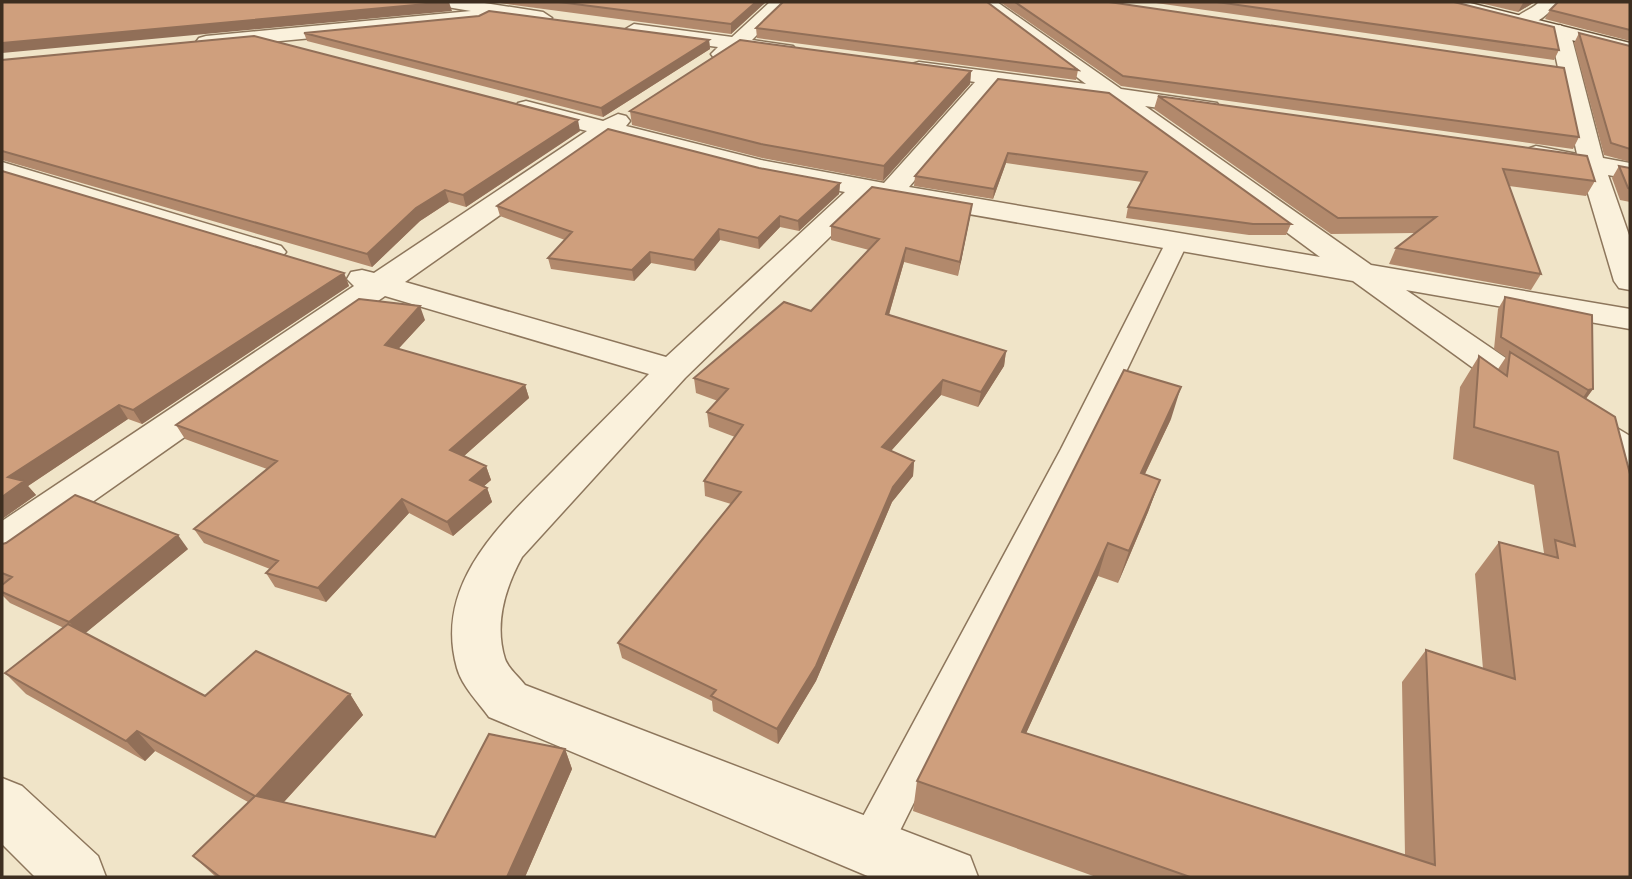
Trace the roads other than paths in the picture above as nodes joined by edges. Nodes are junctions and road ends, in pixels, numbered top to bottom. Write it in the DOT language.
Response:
graph roads {
  1 [pos="447,2"];
  2 [pos="780,2"];
  3 [pos="986,2"];
  4 [pos="1446,2"];
  5 [pos="1549,2"];
  6 [pos="505,13"];
  7 [pos="560,14"];
  8 [pos="1522,21"];
  9 [pos="614,28"];
  10 [pos="1560,31"];
  11 [pos="257,37"];
  12 [pos="191,43"];
  13 [pos="737,43"];
  14 [pos="1630,49"];
  15 [pos="804,52"];
  16 [pos="335,57"];
  17 [pos="897,65"];
  18 [pos="694,73"];
  19 [pos="990,78"];
  20 [pos="1112,94"];
  21 [pos="504,102"];
  22 [pos="640,109"];
  23 [pos="1236,112"];
  24 [pos="605,128"];
  25 [pos="1509,150"];
  26 [pos="1591,162"];
  27 [pos="2,170"];
  28 [pos="1630,171"];
  29 [pos="877,191"];
  30 [pos="1177,242"];
  31 [pos="300,261"];
  32 [pos="340,272"];
  33 [pos="1360,272"];
  34 [pos="1630,281"];
  35 [pos="378,284"];
  36 [pos="1630,319"];
  37 [pos="673,370"];
  38 [pos="1630,454"];
  39 [pos="2,543"];
  40 [pos="2,805"];
  41 [pos="869,848"];
  42 [pos="77,877"];
  43 [pos="950,877"];
  1 -- 6 [label="street"];
  2 -- 13 [label="street"];
  3 -- 20 [label="street"];
  4 -- 8 [label="street"];
  5 -- 8 [label="street"];
  6 -- 7 [label="street"];
  6 -- 11 [label="street"];
  8 -- 10 [label="street"];
  9 -- 13 [label="street"];
  10 -- 14 [label="street"];
  10 -- 26 [label="street"];
  11 -- 12 [label="street"];
  11 -- 16 [label="street"];
  13 -- 15 [label="street"];
  13 -- 18 [label="street"];
  17 -- 19 [label="street"];
  19 -- 20 [label="street"];
  19 -- 29 [label="street"];
  20 -- 23 [label="street"];
  20 -- 33 [label="street"];
  21 -- 24 [label="street"];
  22 -- 24 [label="street"];
  24 -- 29 [label="street"];
  24 -- 35 [label="street"];
  25 -- 26 [label="street"];
  26 -- 28 [label="street"];
  26 -- 34 [label="street"];
  27 -- 31 [label="street"];
  29 -- 30 [label="street"];
  29 -- 37 [label="street"];
  30 -- 33 [label="street"];
  30 -- 41 [label="lane"];
  32 -- 35 [label="street"];
  33 -- 36 [label="street"];
  33 -- 38 [label="street"];
  35 -- 37 [label="street"];
  35 -- 39 [label="street"];
  37 -- 41 [label="street"];
  40 -- 42 [label="street"];
  41 -- 43 [label="street"];
}
